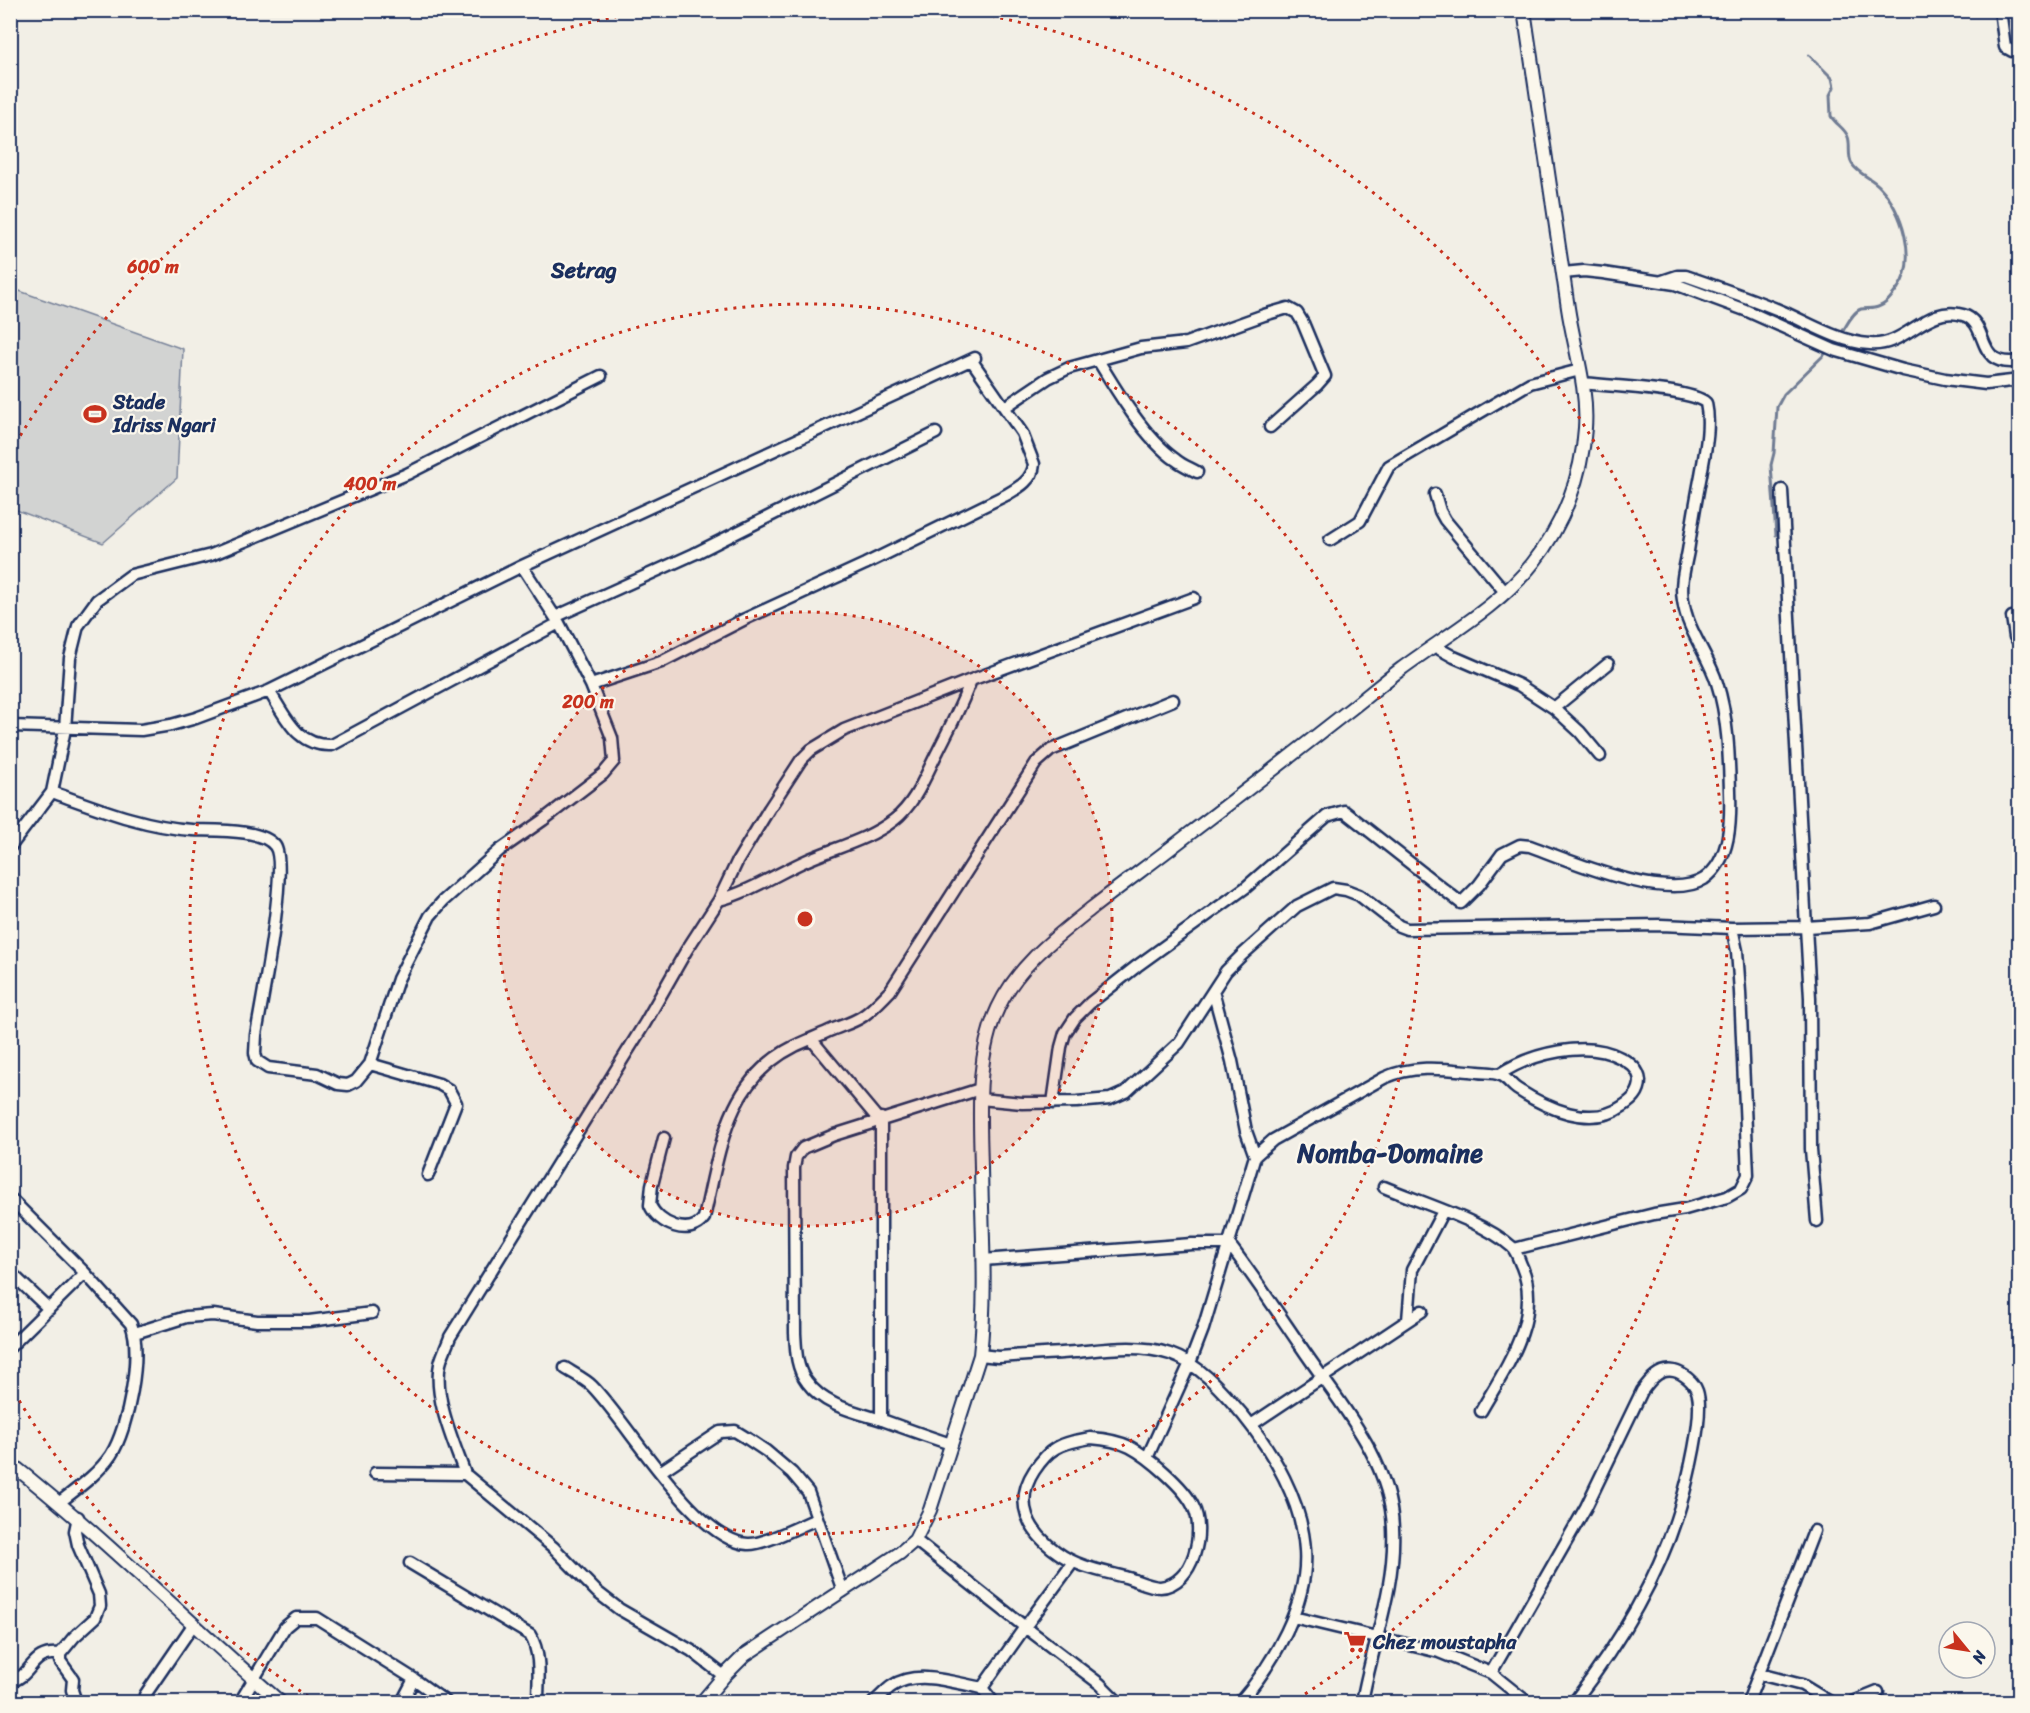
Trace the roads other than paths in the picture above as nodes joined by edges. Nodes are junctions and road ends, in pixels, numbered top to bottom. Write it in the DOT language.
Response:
graph roads {
  1 [pos="1524,10"];
  2 [pos="2000,10"];
  3 [pos="2019,50"];
  4 [pos="1563,273"];
  5 [pos="1662,281"];
  6 [pos="1098,360"];
  7 [pos="2019,361"];
  8 [pos="1580,370"];
  9 [pos="601,376"];
  10 [pos="2019,380"];
  11 [pos="1583,383"];
  12 [pos="1005,407"];
  13 [pos="1270,427"];
  14 [pos="936,433"];
  15 [pos="1197,472"];
  16 [pos="1782,490"];
  17 [pos="1435,494"];
  18 [pos="1330,540"];
  19 [pos="522,566"];
  20 [pos="1505,592"];
  21 [pos="1194,598"];
  22 [pos="2012,616"];
  23 [pos="557,620"];
  24 [pos="2019,642"];
  25 [pos="1434,646"];
  26 [pos="1608,664"];
  27 [pos="971,680"];
  28 [pos="591,684"];
  29 [pos="269,691"];
  30 [pos="1173,700"];
  31 [pos="1554,708"];
  32 [pos="10,726"];
  33 [pos="65,729"];
  34 [pos="1600,756"];
  35 [pos="52,792"];
  36 [pos="10,847"];
  37 [pos="719,900"];
  38 [pos="1934,905"];
  39 [pos="1806,927"];
  40 [pos="1732,928"];
  41 [pos="1213,991"];
  42 [pos="812,1040"];
  43 [pos="370,1064"];
  44 [pos="1500,1074"];
  45 [pos="980,1094"];
  46 [pos="1053,1103"];
  47 [pos="880,1119"];
  48 [pos="664,1138"];
  49 [pos="1255,1156"];
  50 [pos="428,1175"];
  51 [pos="1384,1187"];
  52 [pos="10,1198"];
  53 [pos="1443,1211"];
  54 [pos="1817,1221"];
  55 [pos="1229,1244"];
  56 [pos="1514,1249"];
  57 [pos="983,1260"];
  58 [pos="10,1272"];
  59 [pos="85,1273"];
  60 [pos="49,1309"];
  61 [pos="1422,1311"];
  62 [pos="372,1313"];
  63 [pos="1408,1320"];
  64 [pos="135,1333"];
  65 [pos="10,1347"];
  66 [pos="980,1355"];
  67 [pos="1190,1363"];
  68 [pos="565,1368"];
  69 [pos="1323,1376"];
  70 [pos="1481,1411"];
  71 [pos="881,1420"];
  72 [pos="1251,1425"];
  73 [pos="951,1444"];
  74 [pos="1147,1458"];
  75 [pos="11,1464"];
  76 [pos="660,1472"];
  77 [pos="375,1473"];
  78 [pos="465,1474"];
  79 [pos="60,1502"];
  80 [pos="78,1517"];
  81 [pos="817,1519"];
  82 [pos="1814,1531"];
  83 [pos="915,1540"];
  84 [pos="1073,1562"];
  85 [pos="410,1563"];
  86 [pos="843,1591"];
  87 [pos="1293,1617"];
  88 [pos="193,1625"];
  89 [pos="1025,1627"];
  90 [pos="1377,1638"];
  91 [pos="60,1654"];
  92 [pos="1491,1674"];
  93 [pos="1759,1674"];
  94 [pos="724,1676"];
  95 [pos="253,1678"];
  96 [pos="414,1679"];
  97 [pos="10,1680"];
  98 [pos="982,1688"];
  99 [pos="1878,1692"];
  100 [pos="76,1702"];
  101 [pos="150,1702"];
  102 [pos="240,1702"];
  103 [pos="280,1702"];
  104 [pos="402,1702"];
  105 [pos="446,1702"];
  106 [pos="538,1702"];
  107 [pos="702,1702"];
  108 [pos="874,1702"];
  109 [pos="993,1702"];
  110 [pos="1118,1702"];
  111 [pos="1240,1702"];
  112 [pos="1362,1702"];
  113 [pos="1527,1702"];
  114 [pos="1574,1702"];
  115 [pos="1748,1702"];
  116 [pos="1830,1702"];
  117 [pos="1853,1702"];
  1 -- 4 [label="street"];
  2 -- 3 [label="street"];
  4 -- 5 [label="street"];
  4 -- 8 [label="street"];
  5 -- 7 [label="street"];
  5 -- 10 [label="street"];
  6 -- 12 [label="street"];
  6 -- 13 [label="street"];
  6 -- 15 [label="street"];
  8 -- 11 [label="street"];
  8 -- 18 [label="street"];
  9 -- 33 [label="street"];
  11 -- 20 [label="street"];
  11 -- 46 [label="street"];
  12 -- 19 [label="street"];
  12 -- 28 [label="street"];
  14 -- 23 [label="street"];
  16 -- 39 [label="street"];
  17 -- 20 [label="street"];
  19 -- 23 [label="street"];
  19 -- 29 [label="street"];
  20 -- 25 [label="street"];
  21 -- 27 [label="street"];
  22 -- 24 [label="street"];
  23 -- 28 [label="street"];
  23 -- 29 [label="street"];
  25 -- 31 [label="street"];
  25 -- 45 [label="street"];
  26 -- 31 [label="street"];
  27 -- 37 [label="street"];
  27 -- 37 [label="street"];
  28 -- 43 [label="street"];
  29 -- 33 [label="street"];
  30 -- 42 [label="street"];
  31 -- 34 [label="street"];
  32 -- 33 [label="street"];
  33 -- 35 [label="street"];
  35 -- 36 [label="street"];
  35 -- 43 [label="street"];
  37 -- 78 [label="street"];
  38 -- 39 [label="street"];
  39 -- 40 [label="street"];
  39 -- 54 [label="street"];
  40 -- 41 [label="street"];
  40 -- 56 [label="street"];
  41 -- 46 [label="street"];
  41 -- 49 [label="street"];
  42 -- 47 [label="street"];
  42 -- 48 [label="street"];
  43 -- 50 [label="street"];
  44 -- 44 [label="street"];
  44 -- 49 [label="street"];
  45 -- 46 [label="street"];
  45 -- 47 [label="street"];
  45 -- 57 [label="street"];
  47 -- 71 [label="street"];
  47 -- 71 [label="street"];
  49 -- 55 [label="street"];
  51 -- 53 [label="street"];
  52 -- 59 [label="street"];
  53 -- 56 [label="street"];
  53 -- 63 [label="street"];
  55 -- 57 [label="street"];
  55 -- 67 [label="street"];
  55 -- 69 [label="street"];
  56 -- 70 [label="street"];
  57 -- 66 [label="street"];
  58 -- 60 [label="street"];
  59 -- 60 [label="street"];
  59 -- 64 [label="street"];
  60 -- 65 [label="street"];
  61 -- 63 [label="street"];
  62 -- 64 [label="street"];
  63 -- 69 [label="street"];
  64 -- 79 [label="street"];
  66 -- 67 [label="street"];
  66 -- 73 [label="street"];
  67 -- 72 [label="street"];
  67 -- 74 [label="street"];
  68 -- 76 [label="street"];
  69 -- 72 [label="street"];
  69 -- 90 [label="street"];
  71 -- 73 [label="street"];
  72 -- 87 [label="street"];
  73 -- 83 [label="street"];
  74 -- 84 [label="street"];
  74 -- 84 [label="street"];
  75 -- 79 [label="street"];
  76 -- 81 [label="street"];
  76 -- 81 [label="street"];
  77 -- 78 [label="street"];
  78 -- 94 [label="street"];
  79 -- 80 [label="street"];
  80 -- 88 [label="street"];
  80 -- 91 [label="street"];
  81 -- 86 [label="street"];
  82 -- 93 [label="street"];
  83 -- 86 [label="street"];
  83 -- 89 [label="street"];
  84 -- 89 [label="street"];
  85 -- 106 [label="street"];
  86 -- 94 [label="street"];
  87 -- 90 [label="street"];
  87 -- 111 [label="street"];
  88 -- 95 [label="street"];
  88 -- 101 [label="street"];
  89 -- 98 [label="street"];
  89 -- 110 [label="street"];
  90 -- 92 [label="street"];
  90 -- 112 [label="street"];
  91 -- 97 [label="street"];
  91 -- 100 [label="street"];
  92 -- 113 [label="street"];
  92 -- 114 [label="street"];
  93 -- 115 [label="street"];
  93 -- 116 [label="street"];
  94 -- 107 [label="street"];
  95 -- 96 [label="street"];
  95 -- 102 [label="street"];
  95 -- 103 [label="street"];
  96 -- 104 [label="street"];
  96 -- 105 [label="street"];
  98 -- 108 [label="street"];
  98 -- 109 [label="street"];
  99 -- 117 [label="street"];
}
